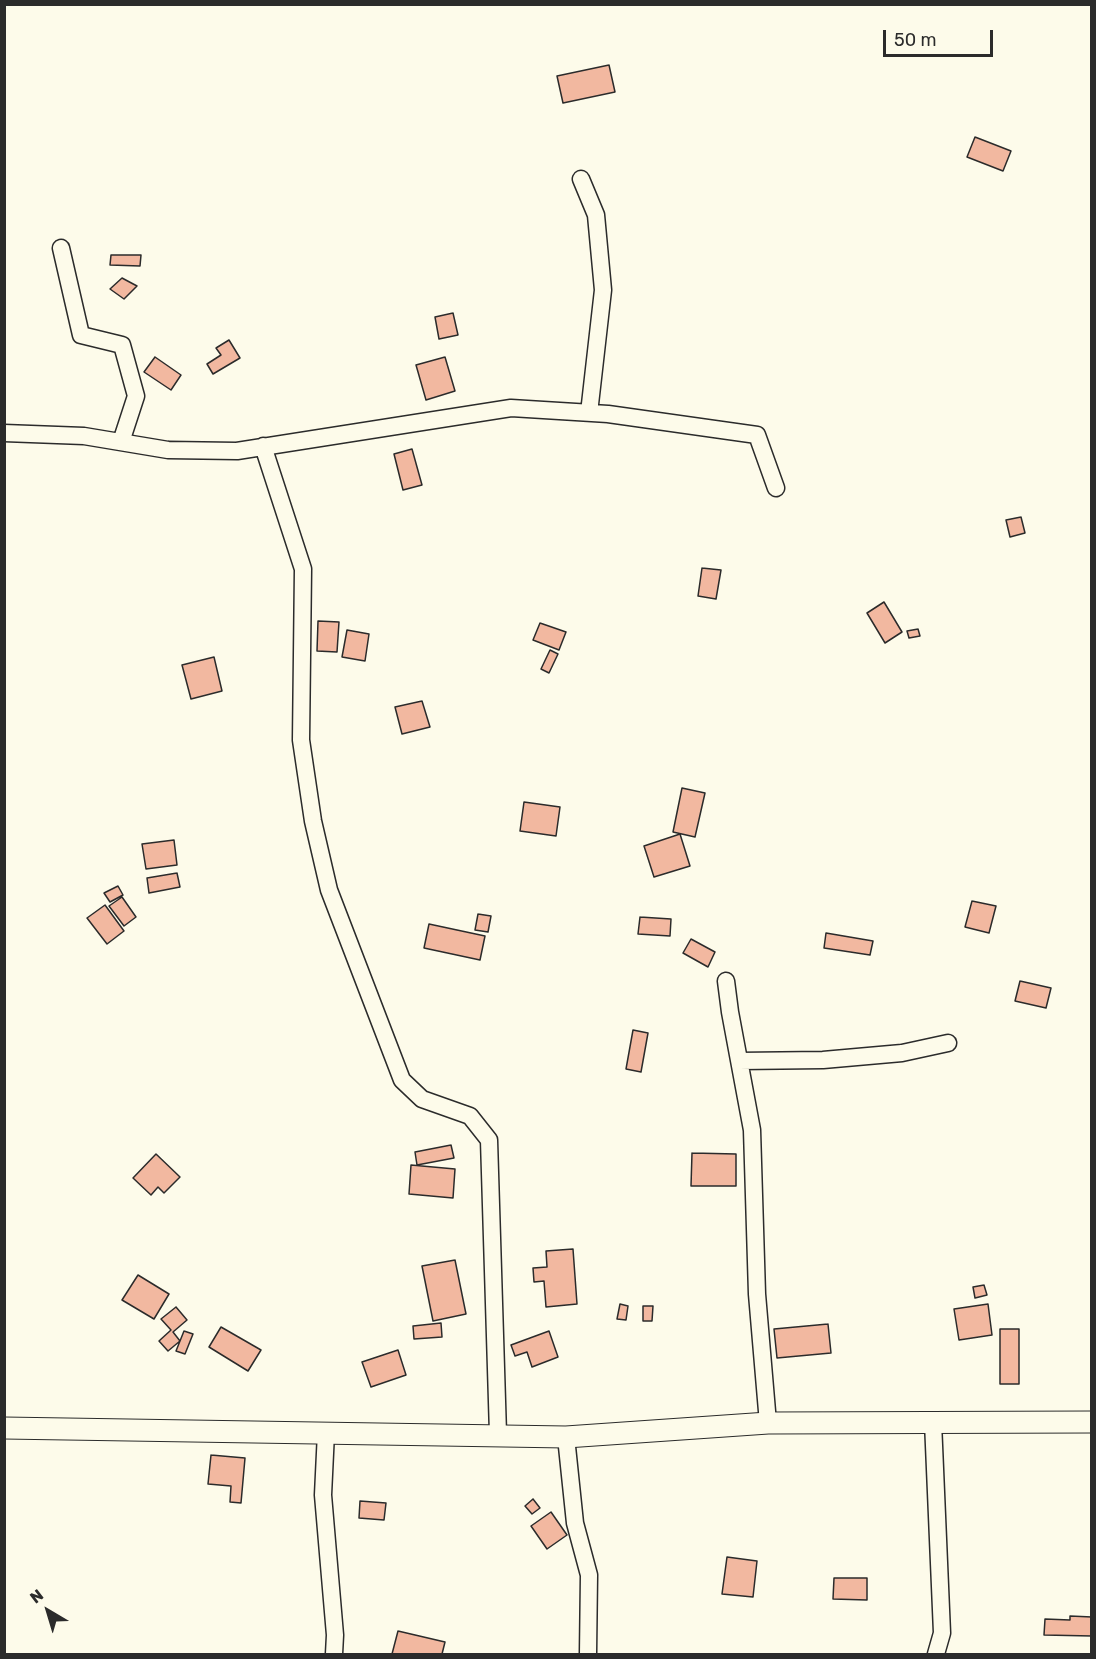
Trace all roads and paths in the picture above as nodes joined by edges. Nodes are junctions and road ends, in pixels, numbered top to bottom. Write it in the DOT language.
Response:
graph roads {
  1 [pos="581,179"];
  2 [pos="61,248"];
  3 [pos="589,413"];
  4 [pos="4,433"];
  5 [pos="121,442"];
  6 [pos="263,446"];
  7 [pos="776,488"];
  8 [pos="726,981"];
  9 [pos="948,1043"];
  10 [pos="739,1061"];
  11 [pos="933,1422"];
  12 [pos="1092,1422"];
  13 [pos="768,1423"];
  14 [pos="4,1428"];
  15 [pos="326,1432"];
  16 [pos="498,1434"];
  17 [pos="566,1437"];
  18 [pos="334,1654"];
  19 [pos="588,1654"];
  20 [pos="936,1654"];
  1 -- 3 [label="street"];
  2 -- 5 [label="street"];
  3 -- 6 [label="street"];
  3 -- 7 [label="street"];
  4 -- 5 [label="street"];
  5 -- 6 [label="street"];
  6 -- 16 [label="street"];
  8 -- 10 [label="street"];
  9 -- 10 [label="street"];
  10 -- 13 [label="street"];
  11 -- 12 [label="main road"];
  11 -- 13 [label="main road"];
  11 -- 20 [label="street"];
  13 -- 17 [label="main road"];
  14 -- 15 [label="main road"];
  15 -- 16 [label="main road"];
  15 -- 18 [label="street"];
  16 -- 17 [label="main road"];
  17 -- 19 [label="street"];
}
